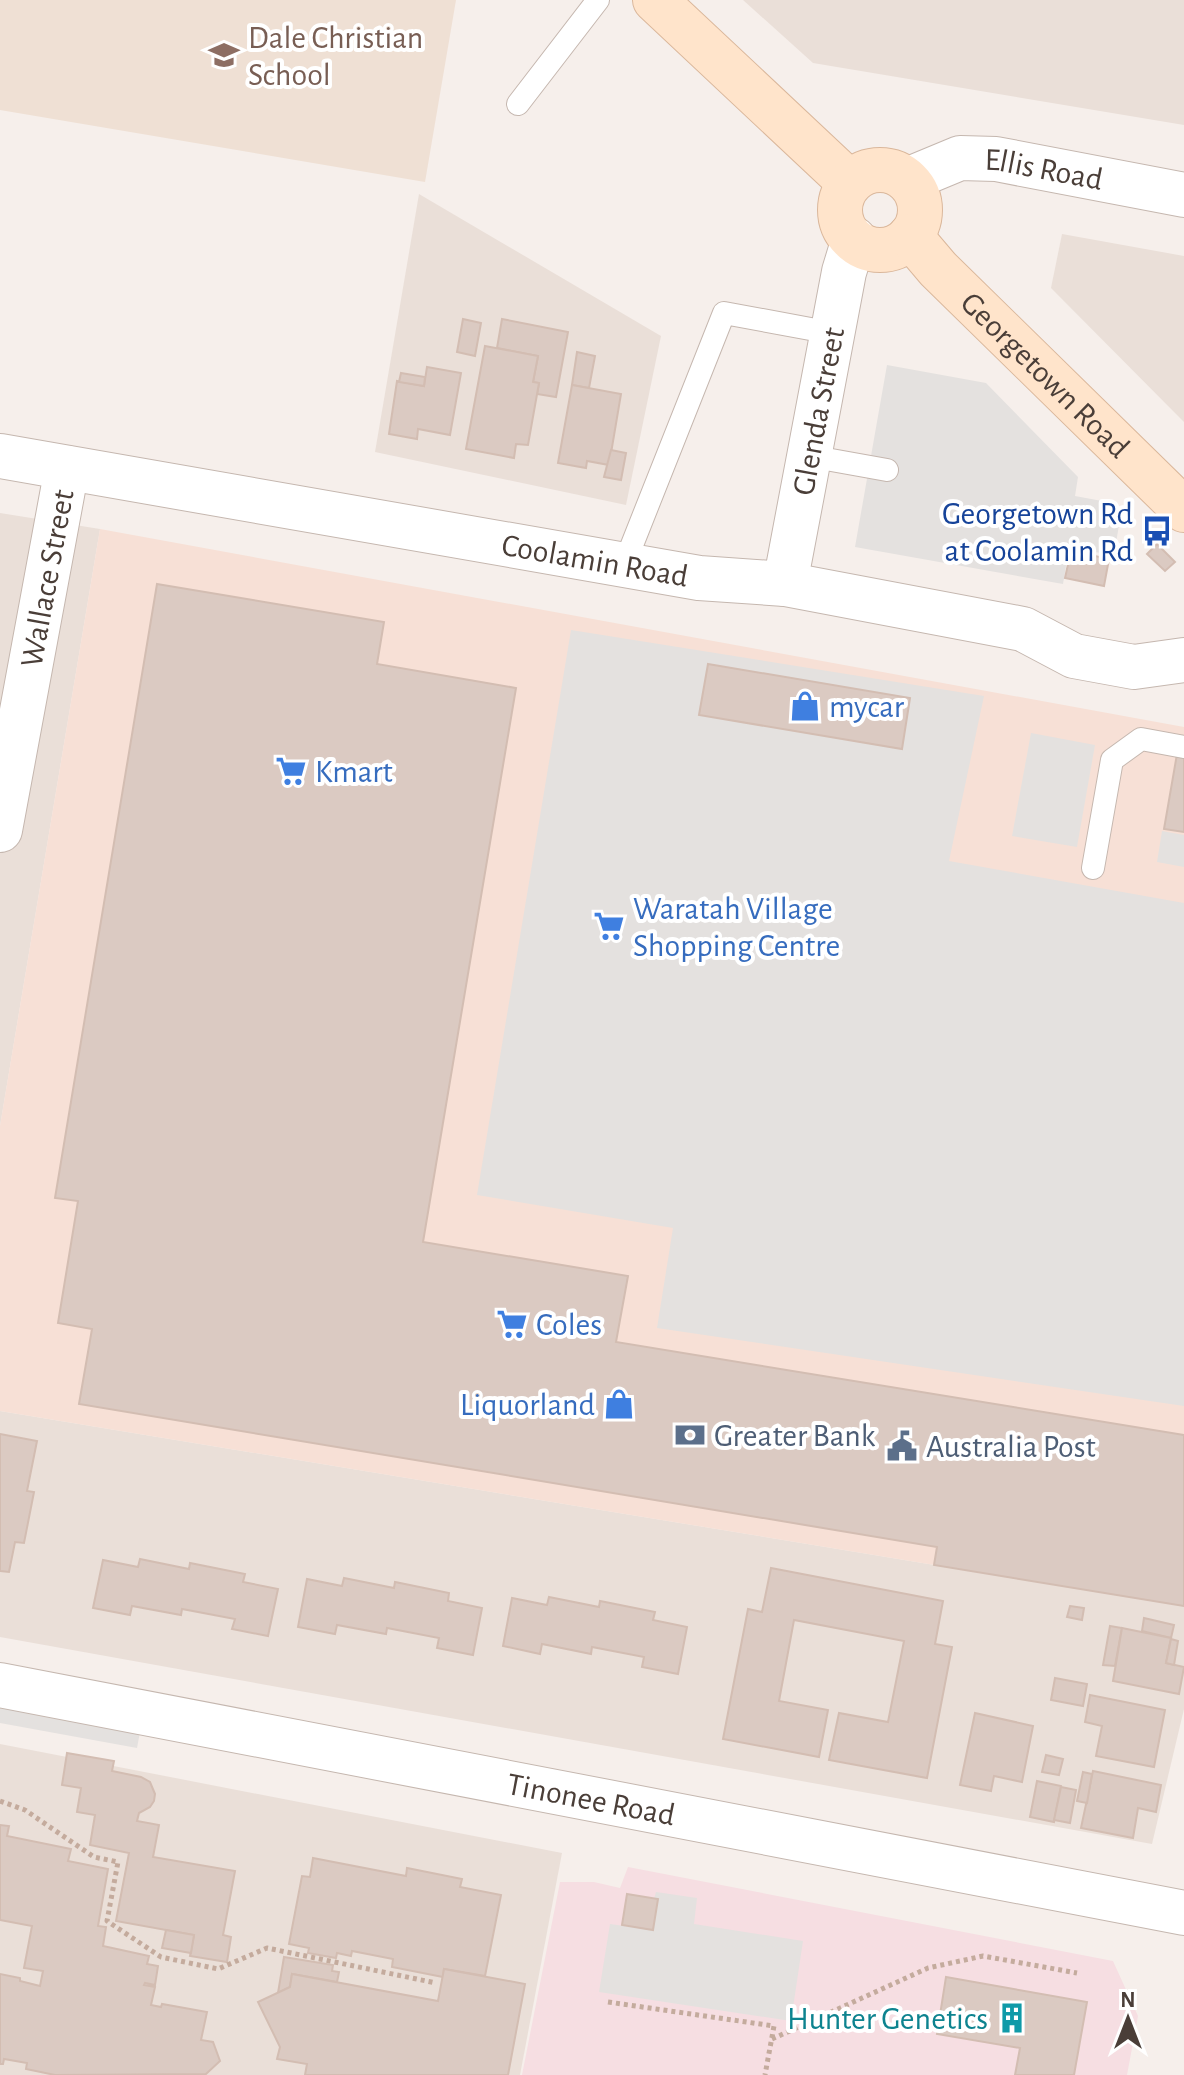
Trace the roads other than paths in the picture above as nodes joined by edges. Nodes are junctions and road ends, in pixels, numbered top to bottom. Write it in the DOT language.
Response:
graph roads {
  1 [pos="598,0"];
  2 [pos="655,0"];
  3 [pos="518,104"];
  4 [pos="907,180"];
  5 [pos="850,183"];
  6 [pos="1184,195"];
  7 [pos="910,236"];
  8 [pos="854,239"];
  9 [pos="832,333"];
  10 [pos="0,456"];
  11 [pos="809,456"];
  12 [pos="67,468"];
  13 [pos="887,470"];
  14 [pos="1184,510"];
  15 [pos="624,565"];
  16 [pos="785,584"];
  17 [pos="1184,660"];
  18 [pos="1184,747"];
  19 [pos="0,830"];
  20 [pos="1093,868"];
  21 [pos="0,1685"];
  22 [pos="1184,1913"];
  1 -- 3 [label="lane"];
  2 -- 5 [label="street"];
  4 -- 5 [label="street"];
  4 -- 6 [label="street, Ellis Road"];
  4 -- 7 [label="street"];
  5 -- 8 [label="street"];
  7 -- 8 [label="street"];
  7 -- 14 [label="street, Georgetown Road"];
  8 -- 9 [label="street, Glenda Street"];
  9 -- 11 [label="street, Glenda Street"];
  9 -- 15 [label="lane"];
  10 -- 12 [label="street, Coolamin Road"];
  11 -- 13 [label="lane"];
  11 -- 16 [label="street, Glenda Street"];
  12 -- 15 [label="street, Coolamin Road"];
  12 -- 19 [label="street, Wallace Street"];
  15 -- 16 [label="street, Coolamin Road"];
  16 -- 17 [label="street, Coolamin Road"];
  18 -- 20 [label="lane"];
  21 -- 22 [label="street, Tinonee Road"];
}
